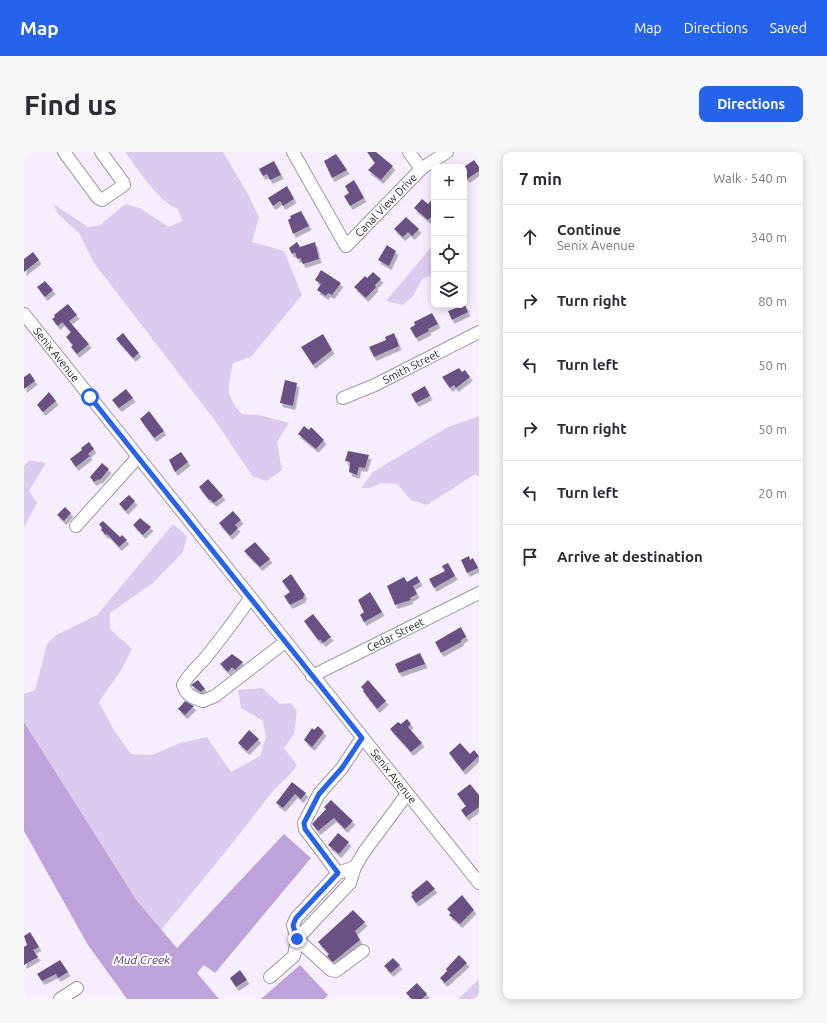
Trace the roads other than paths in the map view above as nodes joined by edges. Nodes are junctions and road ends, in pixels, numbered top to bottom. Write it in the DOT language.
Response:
graph roads {
  1 [pos="64,152"];
  2 [pos="101,152"];
  3 [pos="293,152"];
  4 [pos="410,152"];
  5 [pos="446,152"];
  6 [pos="421,169"];
  7 [pos="24,314"];
  8 [pos="479,332"];
  9 [pos="343,398"];
  10 [pos="138,457"];
  11 [pos="76,526"];
  12 [pos="479,593"];
  13 [pos="250,598"];
  14 [pos="285,642"];
  15 [pos="312,676"];
  16 [pos="362,738"];
  17 [pos="407,794"];
  18 [pos="355,868"];
  19 [pos="338,873"];
  20 [pos="479,884"];
  21 [pos="297,939"];
  22 [pos="363,951"];
  23 [pos="270,977"];
  24 [pos="78,988"];
  25 [pos="60,999"];
  1 -- 2 [label="street"];
  3 -- 6 [label="street, Canal View Drive"];
  4 -- 6 [label="street"];
  5 -- 6 [label="street, Canal View Drive"];
  7 -- 10 [label="street, Senix Avenue"];
  8 -- 9 [label="street, Smith Street"];
  10 -- 11 [label="street"];
  10 -- 13 [label="street, Senix Avenue"];
  12 -- 15 [label="street, Cedar Street"];
  13 -- 14 [label="street, Senix Avenue"];
  13 -- 14 [label="street"];
  14 -- 15 [label="street, Senix Avenue"];
  15 -- 16 [label="street, Senix Avenue"];
  16 -- 17 [label="street, Senix Avenue"];
  16 -- 19 [label="street"];
  17 -- 18 [label="street"];
  17 -- 20 [label="street, Senix Avenue"];
  18 -- 19 [label="street"];
  18 -- 21 [label="street"];
  19 -- 21 [label="street"];
  21 -- 22 [label="street"];
  21 -- 23 [label="street"];
  24 -- 25 [label="street"];
}
